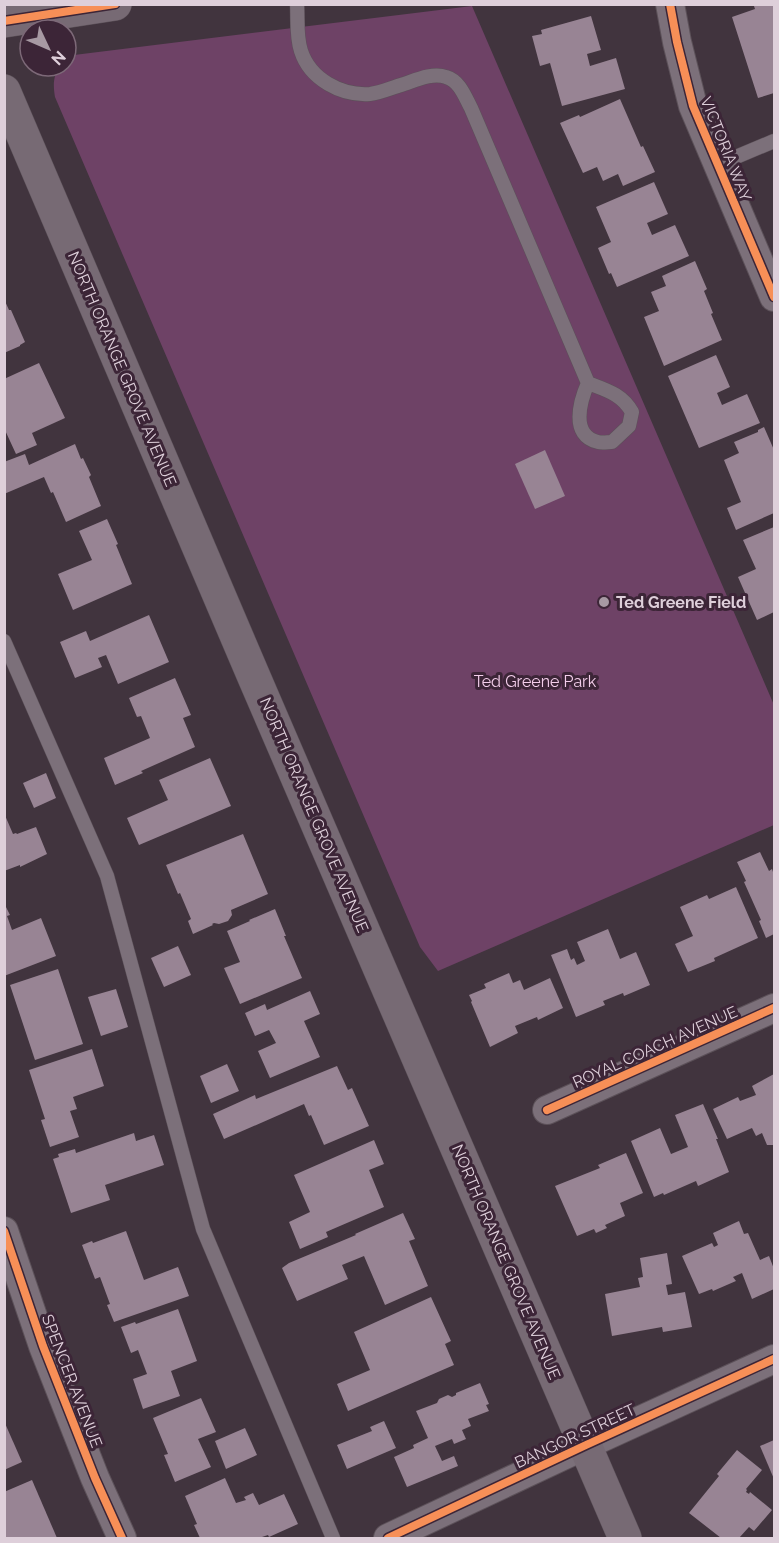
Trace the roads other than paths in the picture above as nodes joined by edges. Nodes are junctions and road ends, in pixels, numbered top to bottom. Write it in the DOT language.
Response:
graph roads {
  1 [pos="116,4"];
  2 [pos="297,4"];
  3 [pos="670,4"];
  4 [pos="4,21"];
  5 [pos="4,91"];
  6 [pos="774,141"];
  7 [pos="717,165"];
  8 [pos="774,297"];
  9 [pos="588,383"];
  10 [pos="4,641"];
  11 [pos="774,1008"];
  12 [pos="547,1110"];
  13 [pos="4,1231"];
  14 [pos="774,1359"];
  15 [pos="586,1445"];
  16 [pos="390,1538"];
  17 [pos="122,1539"];
  18 [pos="333,1539"];
  19 [pos="625,1539"];
  1 -- 4 [label="main road"];
  2 -- 9 [label="lane"];
  3 -- 7 [label="street, VICTORIA WAY"];
  5 -- 15 [label="main road, NORTH ORANGE GROVE AVENUE"];
  6 -- 7 [label="lane"];
  7 -- 8 [label="street, VICTORIA WAY"];
  9 -- 9 [label="lane"];
  10 -- 18 [label="lane"];
  11 -- 12 [label="street, ROYAL COACH AVENUE"];
  13 -- 17 [label="street, SPENCER AVENUE"];
  14 -- 15 [label="street, BANGOR STREET"];
  15 -- 16 [label="street, BANGOR STREET"];
  15 -- 19 [label="main road, NORTH ORANGE GROVE AVENUE"];
}
